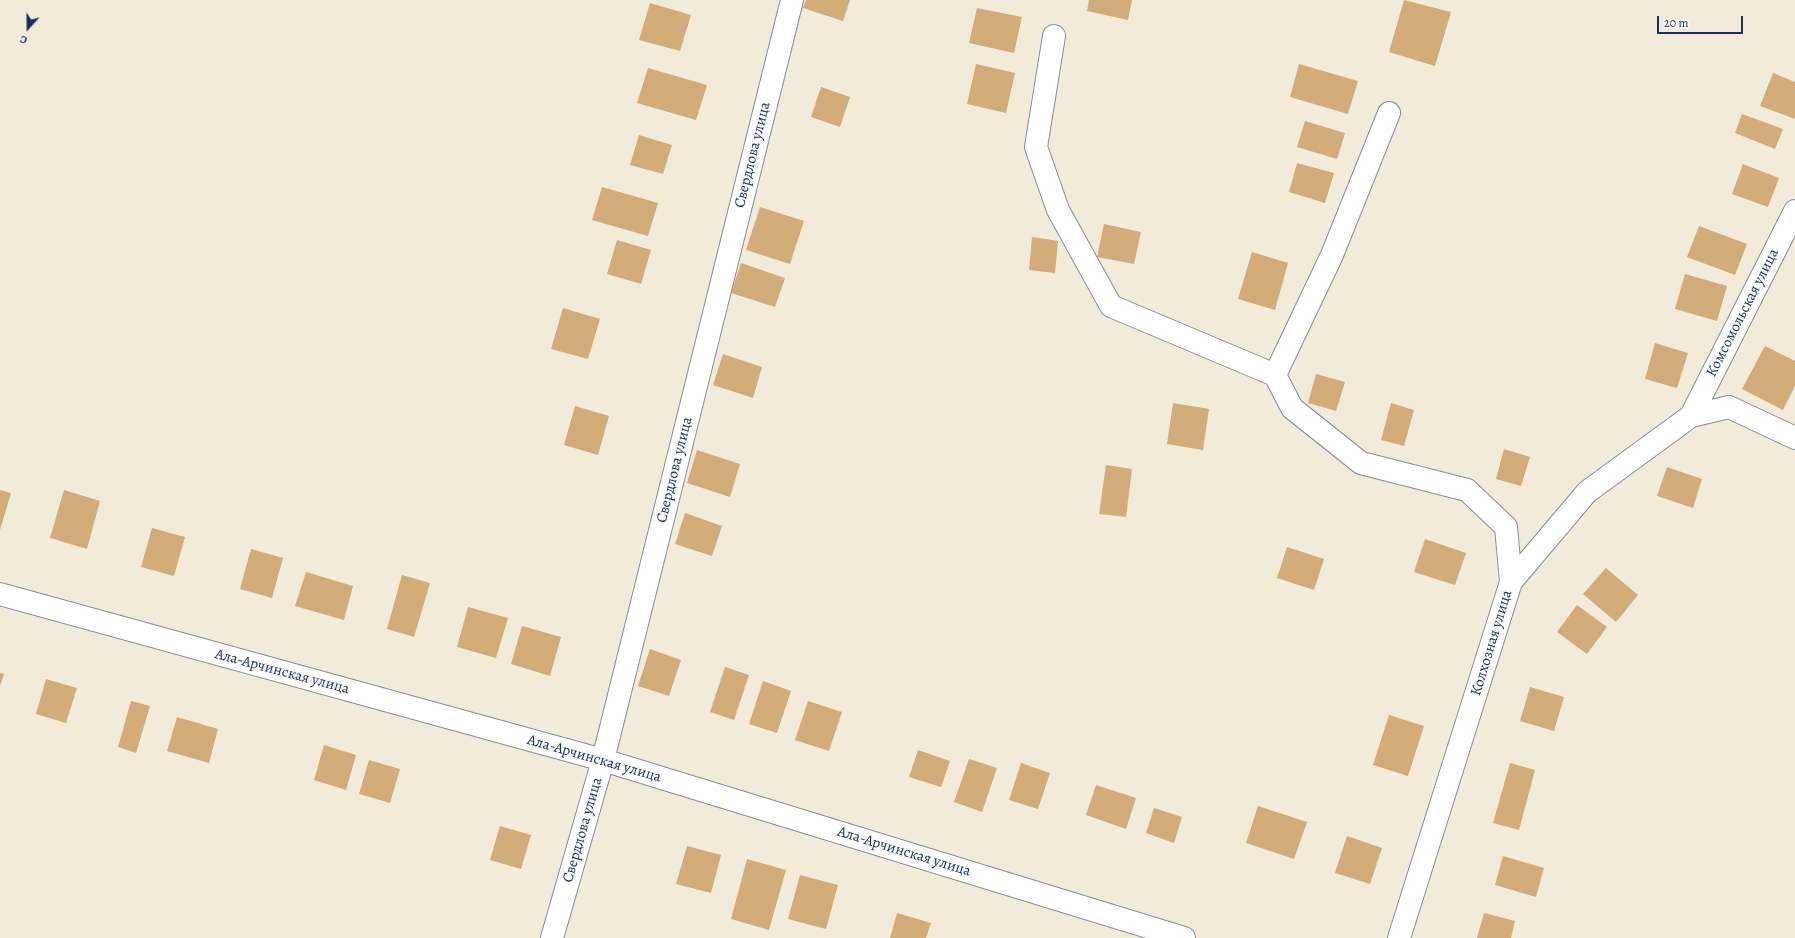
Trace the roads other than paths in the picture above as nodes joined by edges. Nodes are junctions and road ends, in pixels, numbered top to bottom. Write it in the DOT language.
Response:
graph roads {
  1 [pos="792,0"];
  2 [pos="1054,36"];
  3 [pos="1389,113"];
  4 [pos="1795,211"];
  5 [pos="1275,375"];
  6 [pos="1691,416"];
  7 [pos="1795,438"];
  8 [pos="1511,582"];
  9 [pos="0,594"];
  10 [pos="603,760"];
  11 [pos="552,938"];
  12 [pos="1184,938"];
  13 [pos="1399,938"];
  1 -- 10 [label="street, Свердлова улица"];
  2 -- 5 [label="street"];
  3 -- 5 [label="street"];
  4 -- 6 [label="street, Комсомольская улица"];
  5 -- 8 [label="street"];
  6 -- 7 [label="street"];
  6 -- 8 [label="street, Колхозная улица"];
  8 -- 13 [label="street, Колхозная улица"];
  9 -- 10 [label="street, Ала-Арчинская улица"];
  10 -- 11 [label="street, Свердлова улица"];
  10 -- 12 [label="street, Ала-Арчинская улица"];
}
